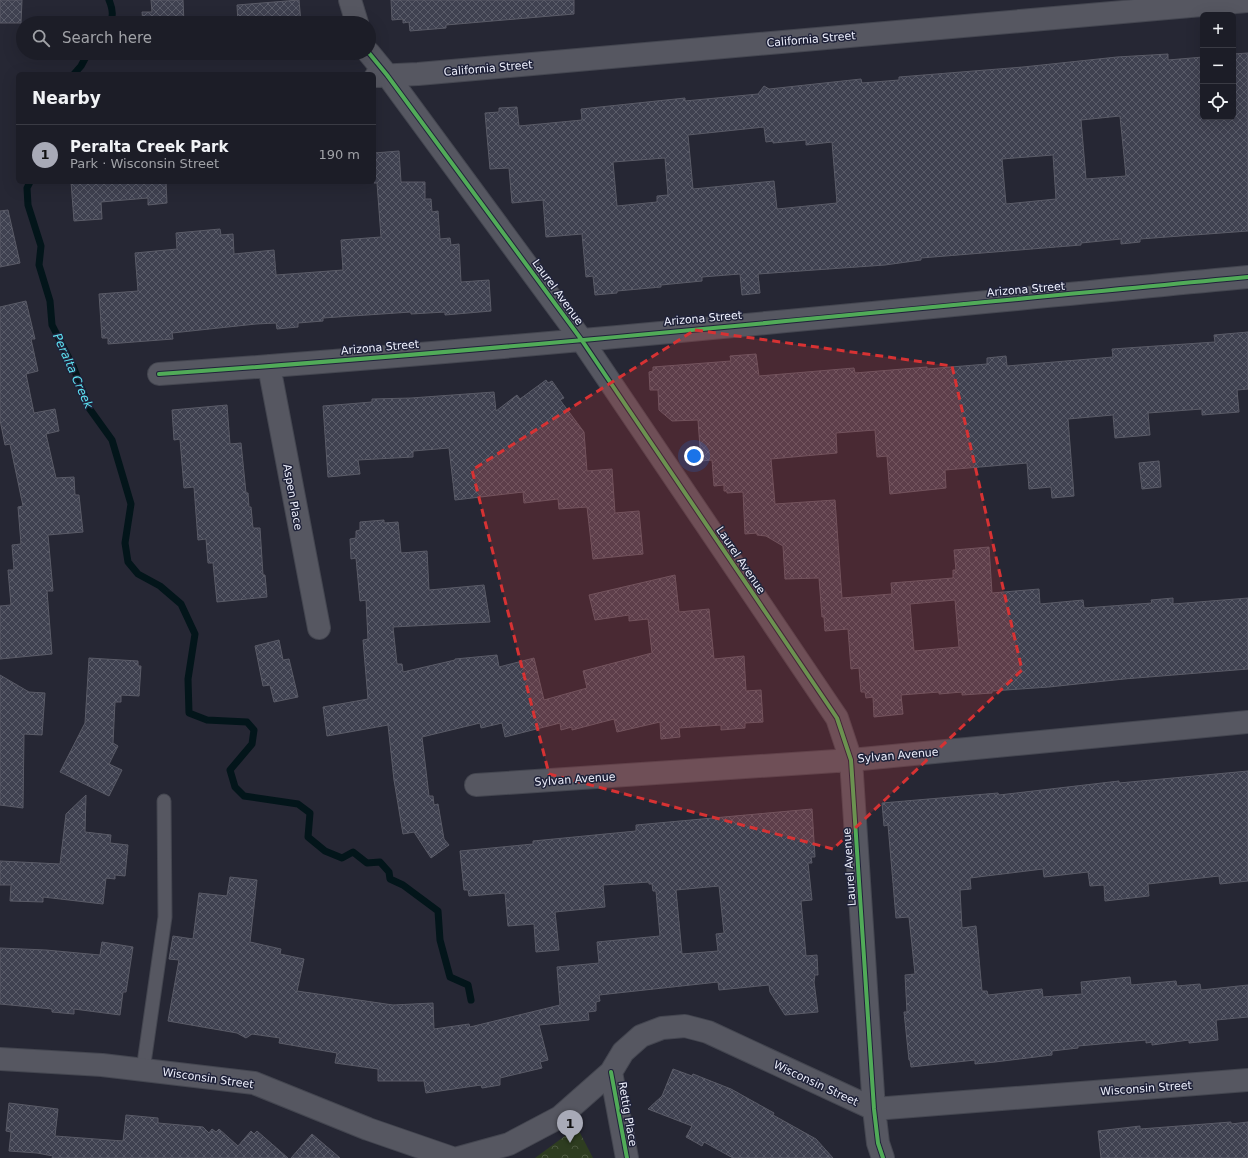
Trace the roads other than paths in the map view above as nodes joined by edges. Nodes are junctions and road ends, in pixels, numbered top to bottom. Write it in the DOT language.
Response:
graph roads {
  1 [pos="350,0"];
  2 [pos="1248,1"];
  3 [pos="355,16"];
  4 [pos="372,60"];
  5 [pos="380,75"];
  6 [pos="1248,277"];
  7 [pos="581,339"];
  8 [pos="269,366"];
  9 [pos="159,374"];
  10 [pos="319,628"];
  11 [pos="1248,722"];
  12 [pos="851,760"];
  13 [pos="476,785"];
  14 [pos="164,801"];
  15 [pos="0,1059"];
  16 [pos="143,1070"];
  17 [pos="611,1072"];
  18 [pos="1248,1080"];
  19 [pos="874,1109"];
  20 [pos="452,1158"];
  21 [pos="458,1158"];
  22 [pos="627,1158"];
  23 [pos="883,1158"];
  1 -- 3 [label="street"];
  2 -- 5 [label="street, California Street"];
  4 -- 5 [label="street, Laurel Avenue"];
  5 -- 7 [label="street, Laurel Avenue"];
  6 -- 7 [label="street, Arizona Street"];
  7 -- 8 [label="street, Arizona Street"];
  7 -- 12 [label="street, Laurel Avenue"];
  8 -- 9 [label="street, Arizona Street"];
  8 -- 10 [label="street, Aspen Place"];
  11 -- 12 [label="street, Sylvan Avenue"];
  12 -- 13 [label="street, Sylvan Avenue"];
  12 -- 19 [label="street, Laurel Avenue"];
  14 -- 16 [label="lane"];
  15 -- 16 [label="street, Wisconsin Street"];
  16 -- 20 [label="street, Wisconsin Street"];
  17 -- 19 [label="street, Wisconsin Street"];
  17 -- 21 [label="street, Wisconsin Street"];
  17 -- 22 [label="street, Rettig Place"];
  18 -- 19 [label="street, Wisconsin Street"];
  19 -- 23 [label="street, Laurel Avenue"];
}
